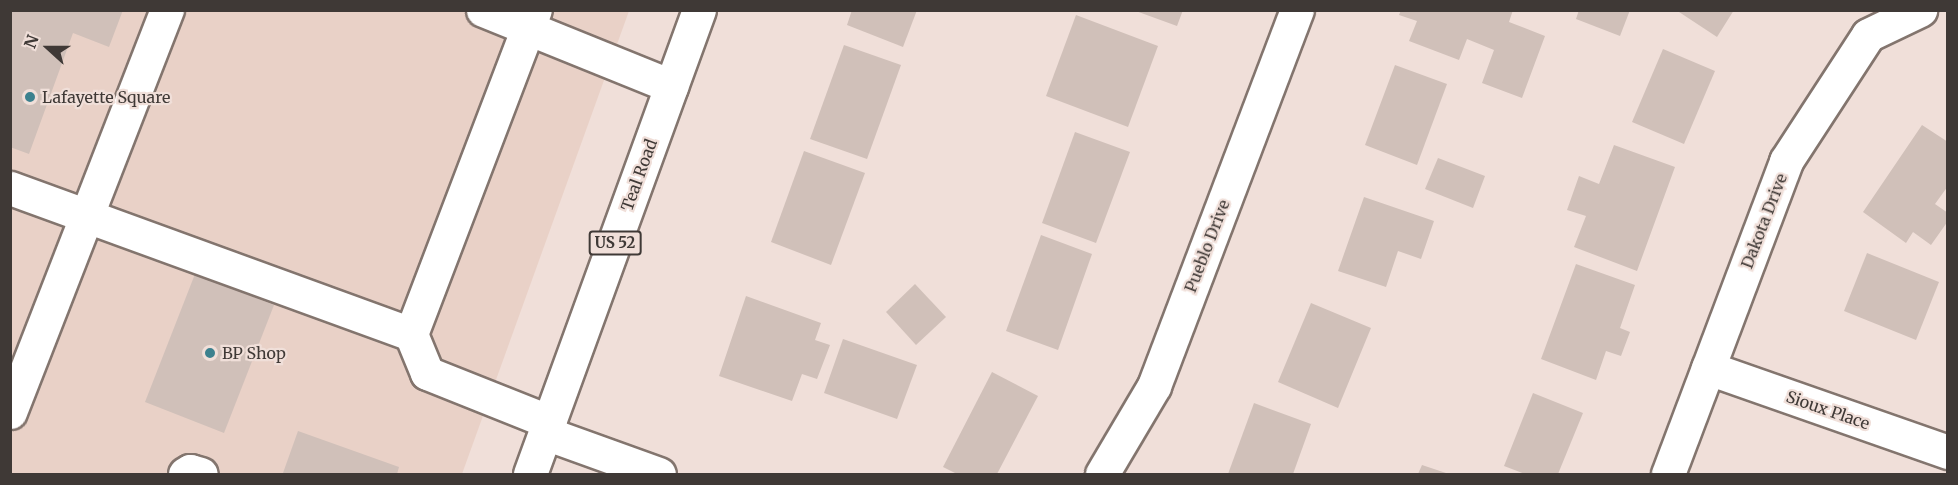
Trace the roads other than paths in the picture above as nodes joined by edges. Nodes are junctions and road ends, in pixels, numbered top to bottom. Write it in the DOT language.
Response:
graph roads {
  1 [pos="166,10"];
  2 [pos="483,10"];
  3 [pos="699,10"];
  4 [pos="1297,10"];
  5 [pos="1920,10"];
  6 [pos="532,19"];
  7 [pos="671,86"];
  8 [pos="10,188"];
  9 [pos="85,215"];
  10 [pos="411,334"];
  11 [pos="1708,368"];
  12 [pos="10,412"];
  13 [pos="548,428"];
  14 [pos="1947,452"];
  15 [pos="185,474"];
  16 [pos="201,474"];
  17 [pos="530,474"];
  18 [pos="659,474"];
  19 [pos="1102,474"];
  20 [pos="1668,474"];
  1 -- 9 [label="street"];
  2 -- 6 [label="street"];
  3 -- 7 [label="street, Teal Road / US 52"];
  4 -- 19 [label="street, Pueblo Drive"];
  5 -- 11 [label="street, Dakota Drive"];
  6 -- 7 [label="street"];
  6 -- 10 [label="street"];
  7 -- 13 [label="street, Teal Road / US 52"];
  8 -- 9 [label="street"];
  9 -- 10 [label="street"];
  9 -- 12 [label="street"];
  10 -- 13 [label="street"];
  11 -- 14 [label="street, Sioux Place"];
  11 -- 20 [label="street, Dakota Drive"];
  13 -- 17 [label="street, Teal Road / US 52"];
  13 -- 18 [label="street"];
  15 -- 16 [label="street"];
}
